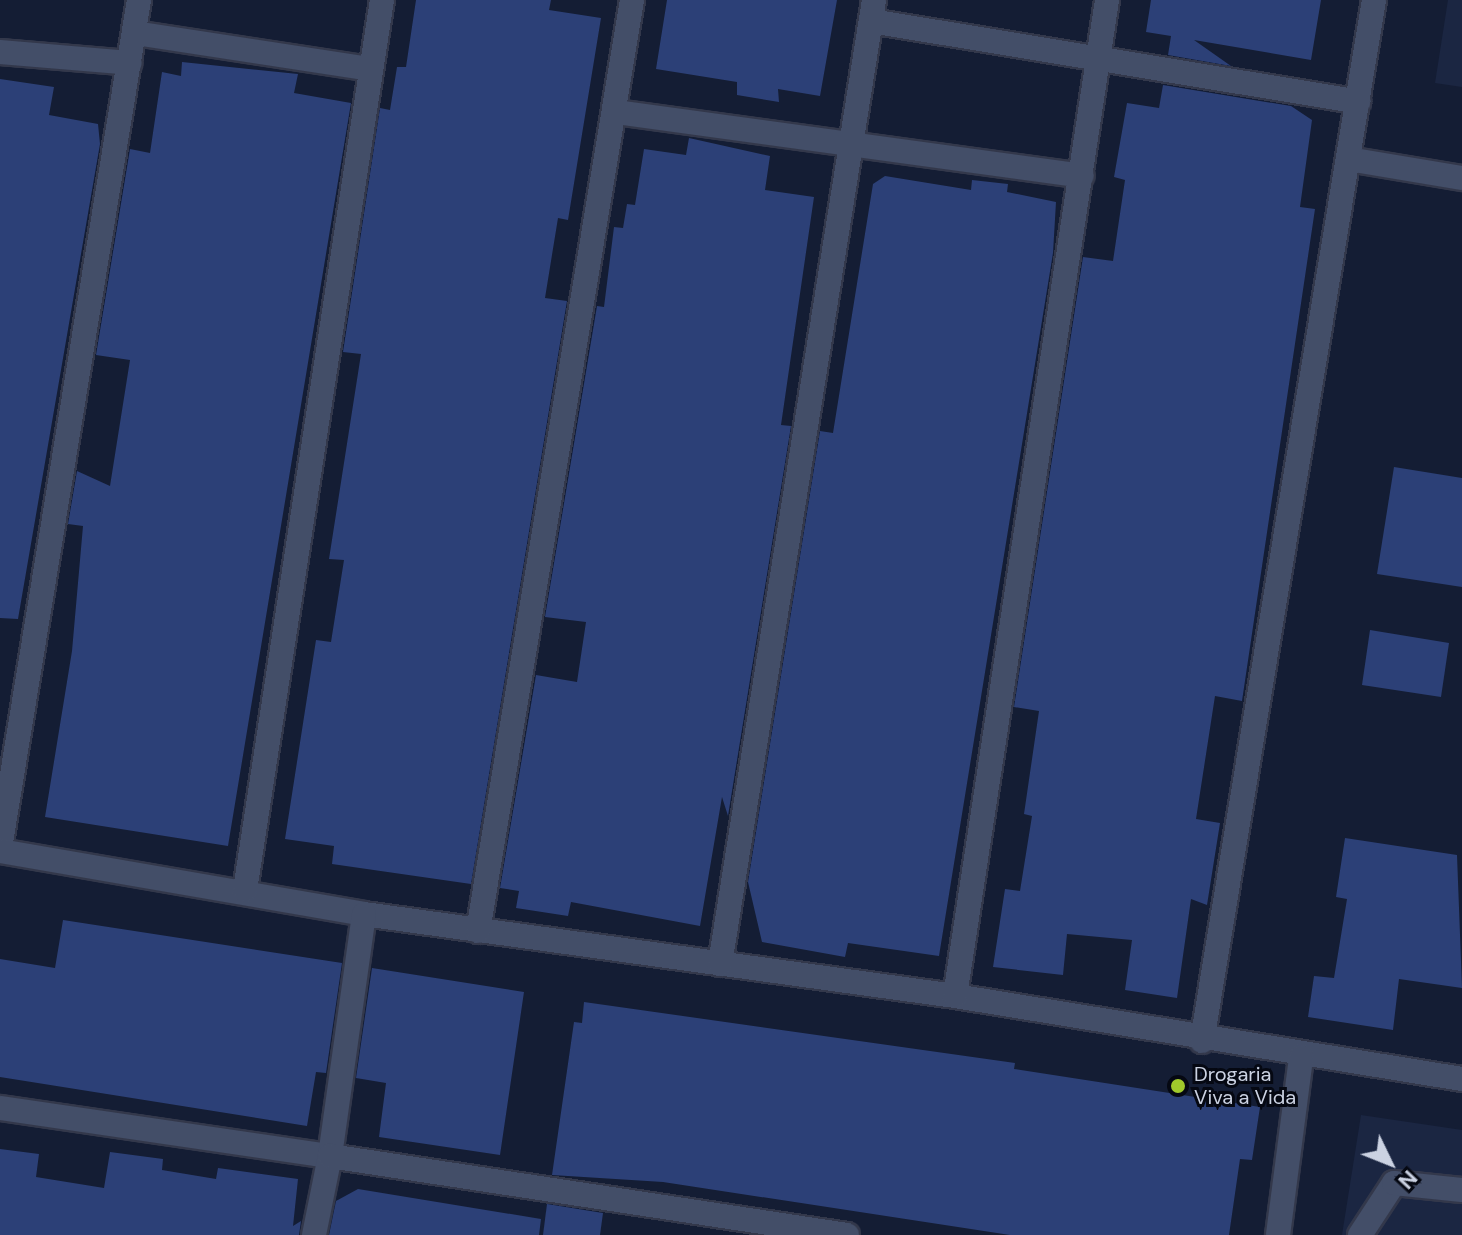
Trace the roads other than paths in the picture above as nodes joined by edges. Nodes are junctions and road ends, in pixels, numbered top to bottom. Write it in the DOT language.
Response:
graph roads {
  1 [pos="139,0"];
  2 [pos="382,0"];
  3 [pos="632,0"];
  4 [pos="1107,0"];
  5 [pos="1374,0"];
  6 [pos="872,10"];
  7 [pos="135,33"];
  8 [pos="0,52"];
  9 [pos="1098,56"];
  10 [pos="130,63"];
  11 [pos="370,69"];
  12 [pos="1358,102"];
  13 [pos="616,112"];
  14 [pos="849,143"];
  15 [pos="1348,159"];
  16 [pos="1082,176"];
  17 [pos="1462,178"];
  18 [pos="0,850"];
  19 [pos="245,890"];
  20 [pos="364,914"];
  21 [pos="478,931"];
  22 [pos="720,964"];
  23 [pos="955,996"];
  24 [pos="1202,1041"];
  25 [pos="1301,1057"];
  26 [pos="1462,1079"];
  27 [pos="0,1108"];
  28 [pos="330,1156"];
  29 [pos="1462,1190"];
  30 [pos="314,1235"];
  31 [pos="847,1235"];
  32 [pos="1278,1235"];
  33 [pos="1360,1235"];
  1 -- 7 [label="street"];
  2 -- 11 [label="street"];
  3 -- 13 [label="street"];
  4 -- 9 [label="street"];
  5 -- 12 [label="street"];
  6 -- 9 [label="street"];
  6 -- 14 [label="street"];
  7 -- 10 [label="street"];
  7 -- 11 [label="street"];
  8 -- 10 [label="street"];
  9 -- 12 [label="street"];
  9 -- 16 [label="street"];
  10 -- 18 [label="street"];
  11 -- 19 [label="street"];
  12 -- 15 [label="street"];
  13 -- 14 [label="street"];
  13 -- 21 [label="street"];
  14 -- 16 [label="street"];
  14 -- 22 [label="street"];
  15 -- 17 [label="street"];
  15 -- 24 [label="street"];
  16 -- 23 [label="street"];
  18 -- 19 [label="street"];
  19 -- 20 [label="street"];
  20 -- 21 [label="street"];
  20 -- 28 [label="street"];
  21 -- 22 [label="street"];
  22 -- 23 [label="street"];
  23 -- 24 [label="street"];
  24 -- 25 [label="street"];
  25 -- 26 [label="street"];
  25 -- 32 [label="street"];
  27 -- 28 [label="street"];
  28 -- 30 [label="street"];
  28 -- 31 [label="street"];
  29 -- 33 [label="street"];
}
